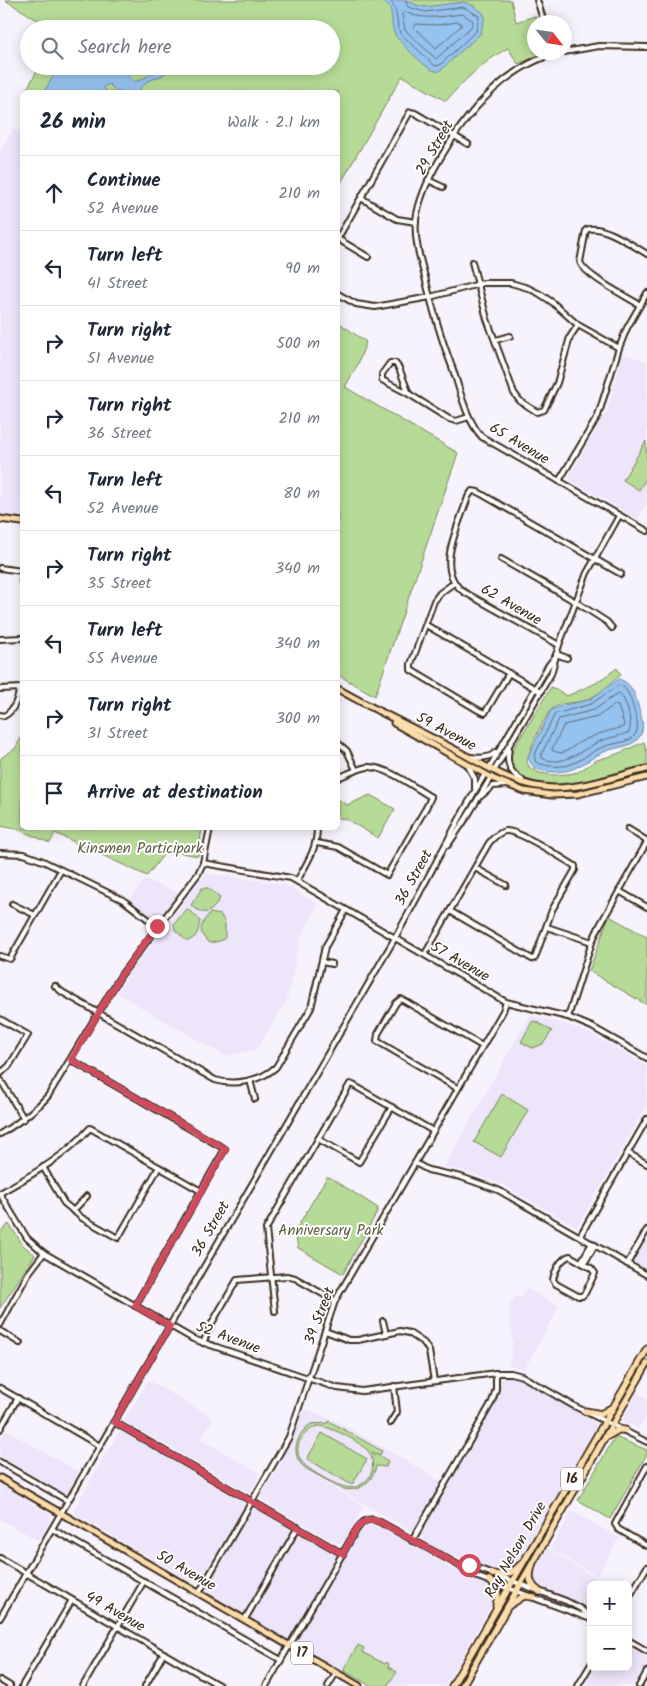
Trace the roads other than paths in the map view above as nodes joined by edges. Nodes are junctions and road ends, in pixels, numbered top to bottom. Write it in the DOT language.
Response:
graph roads {
  1 [pos="537,0"];
  2 [pos="542,15"];
  3 [pos="647,47"];
  4 [pos="572,50"];
  5 [pos="540,60"];
  6 [pos="454,135"];
  7 [pos="468,144"];
  8 [pos="428,180"];
  9 [pos="443,188"];
  10 [pos="361,198"];
  11 [pos="416,222"];
  12 [pos="340,235"];
  13 [pos="340,240"];
  14 [pos="647,254"];
  15 [pos="368,257"];
  16 [pos="472,262"];
  17 [pos="476,284"];
  18 [pos="647,293"];
  19 [pos="340,295"];
  20 [pos="430,297"];
  21 [pos="640,305"];
  22 [pos="578,325"];
  23 [pos="510,336"];
  24 [pos="496,340"];
  25 [pos="619,348"];
  26 [pos="409,394"];
  27 [pos="469,417"];
  28 [pos="559,481"];
  29 [pos="619,516"];
  30 [pos="0,520"];
  31 [pos="20,522"];
  32 [pos="20,523"];
  33 [pos="647,532"];
  34 [pos="501,559"];
  35 [pos="594,559"];
  36 [pos="0,568"];
  37 [pos="20,571"];
  38 [pos="621,574"];
  39 [pos="454,583"];
  40 [pos="576,602"];
  41 [pos="426,625"];
  42 [pos="612,628"];
  43 [pos="20,638"];
  44 [pos="0,639"];
  45 [pos="559,646"];
  46 [pos="556,655"];
  47 [pos="568,658"];
  48 [pos="509,673"];
  49 [pos="20,688"];
  50 [pos="535,688"];
  51 [pos="0,690"];
  52 [pos="340,690"];
  53 [pos="541,692"];
  54 [pos="0,714"];
  55 [pos="386,716"];
  56 [pos="514,737"];
  57 [pos="340,745"];
  58 [pos="502,745"];
  59 [pos="468,756"];
  60 [pos="466,763"];
  61 [pos="647,769"];
  62 [pos="356,770"];
  63 [pos="490,773"];
  64 [pos="340,777"];
  65 [pos="647,777"];
  66 [pos="527,784"];
  67 [pos="509,785"];
  68 [pos="474,794"];
  69 [pos="476,801"];
  70 [pos="628,829"];
  71 [pos="210,830"];
  72 [pos="317,830"];
  73 [pos="647,842"];
  74 [pos="317,843"];
  75 [pos="443,851"];
  76 [pos="0,853"];
  77 [pos="204,863"];
  78 [pos="475,868"];
  79 [pos="61,870"];
  80 [pos="297,881"];
  81 [pos="506,885"];
  82 [pos="618,891"];
  83 [pos="12,904"];
  84 [pos="647,907"];
  85 [pos="346,910"];
  86 [pos="450,911"];
  87 [pos="35,915"];
  88 [pos="157,926"];
  89 [pos="547,927"];
  90 [pos="395,938"];
  91 [pos="592,942"];
  92 [pos="424,954"];
  93 [pos="0,956"];
  94 [pos="322,962"];
  95 [pos="332,964"];
  96 [pos="56,986"];
  97 [pos="506,1002"];
  98 [pos="98,1013"];
  99 [pos="568,1017"];
  100 [pos="0,1019"];
  101 [pos="482,1046"];
  102 [pos="647,1057"];
  103 [pos="71,1060"];
  104 [pos="0,1074"];
  105 [pos="0,1079"];
  106 [pos="250,1080"];
  107 [pos="457,1088"];
  108 [pos="254,1099"];
  109 [pos="392,1107"];
  110 [pos="24,1119"];
  111 [pos="647,1120"];
  112 [pos="433,1131"];
  113 [pos="0,1134"];
  114 [pos="318,1139"];
  115 [pos="628,1153"];
  116 [pos="415,1163"];
  117 [pos="647,1164"];
  118 [pos="43,1167"];
  119 [pos="159,1167"];
  120 [pos="201,1192"];
  121 [pos="0,1193"];
  122 [pos="87,1196"];
  123 [pos="73,1211"];
  124 [pos="647,1230"];
  125 [pos="580,1236"];
  126 [pos="593,1244"];
  127 [pos="44,1254"];
  128 [pos="582,1263"];
  129 [pos="627,1264"];
  130 [pos="647,1275"];
  131 [pos="270,1276"];
  132 [pos="335,1300"];
  133 [pos="135,1306"];
  134 [pos="275,1311"];
  135 [pos="383,1321"];
  136 [pos="0,1324"];
  137 [pos="170,1326"];
  138 [pos="0,1331"];
  139 [pos="325,1332"];
  140 [pos="386,1334"];
  141 [pos="203,1342"];
  142 [pos="20,1343"];
  143 [pos="647,1351"];
  144 [pos="647,1364"];
  145 [pos="496,1373"];
  146 [pos="309,1378"];
  147 [pos="434,1381"];
  148 [pos="394,1386"];
  149 [pos="0,1388"];
  150 [pos="18,1398"];
  151 [pos="615,1406"];
  152 [pos="585,1412"];
  153 [pos="606,1421"];
  154 [pos="114,1422"];
  155 [pos="390,1423"];
  156 [pos="612,1424"];
  157 [pos="0,1429"];
  158 [pos="625,1430"];
  159 [pos="605,1438"];
  160 [pos="647,1442"];
  161 [pos="100,1446"];
  162 [pos="0,1462"];
  163 [pos="647,1466"];
  164 [pos="0,1478"];
  165 [pos="68,1501"];
  166 [pos="251,1501"];
  167 [pos="61,1514"];
  168 [pos="298,1527"];
  169 [pos="539,1527"];
  170 [pos="52,1529"];
  171 [pos="538,1537"];
  172 [pos="412,1541"];
  173 [pos="647,1546"];
  174 [pos="343,1554"];
  175 [pos="535,1557"];
  176 [pos="0,1558"];
  177 [pos="526,1558"];
  178 [pos="460,1566"];
  179 [pos="647,1567"];
  180 [pos="26,1574"];
  181 [pos="492,1574"];
  182 [pos="489,1580"];
  183 [pos="144,1581"];
  184 [pos="511,1585"];
  185 [pos="518,1587"];
  186 [pos="540,1592"];
  187 [pos="632,1592"];
  188 [pos="199,1593"];
  189 [pos="534,1597"];
  190 [pos="72,1600"];
  191 [pos="504,1610"];
  192 [pos="493,1615"];
  193 [pos="587,1615"];
  194 [pos="1,1616"];
  195 [pos="587,1617"];
  196 [pos="244,1619"];
  197 [pos="118,1627"];
  198 [pos="632,1642"];
  199 [pos="290,1645"];
  200 [pos="647,1651"];
  201 [pos="164,1653"];
  202 [pos="281,1660"];
  203 [pos="587,1671"];
  204 [pos="647,1672"];
  205 [pos="336,1673"];
  206 [pos="0,1680"];
  207 [pos="10,1686"];
  208 [pos="22,1686"];
  209 [pos="83,1686"];
  210 [pos="145,1686"];
  211 [pos="220,1686"];
  212 [pos="266,1686"];
  213 [pos="328,1686"];
  214 [pos="359,1686"];
  215 [pos="452,1686"];
  216 [pos="462,1686"];
  217 [pos="578,1686"];
  218 [pos="639,1686"];
  1 -- 2 [label="street"];
  3 -- 4 [label="street, 29 Street"];
  5 -- 6 [label="street, 29 Street"];
  6 -- 7 [label="street"];
  6 -- 8 [label="street, 29 Street"];
  6 -- 10 [label="street"];
  8 -- 9 [label="street"];
  8 -- 11 [label="street, 29 Street"];
  10 -- 11 [label="street"];
  10 -- 12 [label="street"];
  11 -- 20 [label="street, 29 Street"];
  13 -- 15 [label="street"];
  14 -- 21 [label="street"];
  16 -- 17 [label="street"];
  17 -- 20 [label="street"];
  17 -- 22 [label="street"];
  17 -- 24 [label="street"];
  18 -- 21 [label="street"];
  19 -- 20 [label="street"];
  20 -- 27 [label="street, 65 Avenue"];
  21 -- 25 [label="street"];
  22 -- 24 [label="street"];
  22 -- 25 [label="street"];
  23 -- 24 [label="street"];
  25 -- 28 [label="street"];
  26 -- 26 [label="street"];
  26 -- 27 [label="street"];
  27 -- 28 [label="street, 65 Avenue"];
  28 -- 29 [label="street, 65 Avenue"];
  29 -- 33 [label="street, 65 Avenue"];
  29 -- 35 [label="street, 36 Street"];
  30 -- 31 [label="main road"];
  30 -- 32 [label="main road"];
  34 -- 40 [label="street"];
  35 -- 38 [label="street"];
  35 -- 39 [label="street"];
  35 -- 40 [label="street, 36 Street"];
  36 -- 37 [label="street"];
  39 -- 41 [label="street"];
  39 -- 45 [label="street, 62 Avenue"];
  40 -- 42 [label="street"];
  40 -- 45 [label="street, 36 Street"];
  41 -- 48 [label="street"];
  41 -- 48 [label="street"];
  43 -- 44 [label="street"];
  45 -- 46 [label="street, 36 Street"];
  46 -- 47 [label="street"];
  46 -- 50 [label="street, 36 Street"];
  46 -- 53 [label="street, 36 Street"];
  48 -- 50 [label="street"];
  49 -- 51 [label="street"];
  49 -- 54 [label="street"];
  50 -- 53 [label="street"];
  50 -- 58 [label="street, 36 Street"];
  52 -- 55 [label="main road, 59 Avenue"];
  53 -- 56 [label="street, 36 Street"];
  55 -- 59 [label="main road, 59 Avenue"];
  55 -- 60 [label="main road, 59 Avenue"];
  56 -- 63 [label="street, 36 Street"];
  56 -- 66 [label="street"];
  57 -- 62 [label="street"];
  58 -- 59 [label="street"];
  58 -- 63 [label="street, 36 Street"];
  59 -- 63 [label="main road, 59 Avenue"];
  60 -- 63 [label="main road, 59 Avenue"];
  60 -- 68 [label="street"];
  61 -- 66 [label="main road"];
  62 -- 64 [label="street"];
  62 -- 74 [label="street"];
  63 -- 66 [label="main road"];
  63 -- 67 [label="main road"];
  63 -- 68 [label="street, 36 Street"];
  63 -- 69 [label="street, 36 Street"];
  65 -- 67 [label="main road"];
  67 -- 69 [label="street"];
  68 -- 75 [label="street, 36 Street"];
  69 -- 75 [label="street, 36 Street"];
  70 -- 73 [label="street"];
  71 -- 77 [label="street"];
  72 -- 74 [label="street"];
  73 -- 82 [label="street"];
  74 -- 80 [label="street"];
  75 -- 90 [label="street, 36 Street"];
  76 -- 79 [label="street"];
  77 -- 80 [label="street, 57 Avenue"];
  77 -- 88 [label="street"];
  78 -- 81 [label="street"];
  78 -- 86 [label="street"];
  78 -- 89 [label="street"];
  79 -- 87 [label="street"];
  79 -- 88 [label="street"];
  80 -- 85 [label="street, 57 Avenue"];
  82 -- 84 [label="street"];
  82 -- 91 [label="street"];
  83 -- 87 [label="street"];
  85 -- 90 [label="street, 57 Avenue"];
  85 -- 94 [label="street"];
  86 -- 89 [label="street"];
  86 -- 92 [label="street"];
  87 -- 93 [label="street"];
  88 -- 98 [label="street"];
  89 -- 91 [label="street"];
  90 -- 92 [label="street, 57 Avenue"];
  90 -- 137 [label="street, 36 Street"];
  91 -- 99 [label="street"];
  92 -- 97 [label="street, 57 Avenue"];
  94 -- 95 [label="street"];
  94 -- 106 [label="street"];
  96 -- 98 [label="street"];
  97 -- 99 [label="street, 57 Avenue"];
  97 -- 101 [label="street, 39 Street"];
  98 -- 103 [label="street"];
  98 -- 106 [label="street"];
  99 -- 102 [label="street, 57 Avenue"];
  100 -- 104 [label="street"];
  101 -- 107 [label="street, 39 Street"];
  101 -- 107 [label="street"];
  103 -- 110 [label="street"];
  103 -- 120 [label="street"];
  105 -- 110 [label="street"];
  106 -- 108 [label="street"];
  107 -- 112 [label="street, 39 Street"];
  109 -- 112 [label="street"];
  109 -- 114 [label="street"];
  109 -- 114 [label="street"];
  110 -- 113 [label="street"];
  111 -- 115 [label="street"];
  112 -- 116 [label="street, 39 Street"];
  114 -- 131 [label="street"];
  115 -- 117 [label="street"];
  115 -- 125 [label="street"];
  116 -- 125 [label="street"];
  116 -- 132 [label="street, 39 Street"];
  118 -- 119 [label="street"];
  118 -- 121 [label="street"];
  118 -- 123 [label="street"];
  119 -- 120 [label="street"];
  119 -- 123 [label="street"];
  120 -- 133 [label="street"];
  121 -- 127 [label="street, 52 Avenue"];
  122 -- 123 [label="street"];
  124 -- 129 [label="street"];
  125 -- 126 [label="street"];
  126 -- 128 [label="street"];
  126 -- 129 [label="street"];
  127 -- 133 [label="street, 52 Avenue"];
  127 -- 136 [label="street"];
  128 -- 128 [label="street"];
  129 -- 130 [label="street"];
  131 -- 132 [label="street"];
  131 -- 134 [label="street"];
  131 -- 141 [label="street"];
  132 -- 139 [label="street, 39 Street"];
  133 -- 137 [label="street, 52 Avenue"];
  135 -- 140 [label="street"];
  137 -- 141 [label="street, 52 Avenue"];
  137 -- 154 [label="street, 36 Street"];
  138 -- 142 [label="street"];
  139 -- 140 [label="street"];
  139 -- 146 [label="street, 39 Street"];
  140 -- 147 [label="street"];
  141 -- 146 [label="street, 52 Avenue"];
  143 -- 151 [label="highway, Ray Nelson Drive / 16"];
  144 -- 156 [label="highway, Ray Nelson Drive"];
  145 -- 147 [label="street, 52 Avenue"];
  145 -- 152 [label="street, 52 Avenue"];
  145 -- 172 [label="street"];
  146 -- 148 [label="street, 52 Avenue"];
  146 -- 166 [label="street, 39 Street"];
  147 -- 148 [label="street, 52 Avenue"];
  148 -- 155 [label="street"];
  149 -- 150 [label="street"];
  150 -- 157 [label="street"];
  150 -- 161 [label="street"];
  151 -- 152 [label="highway"];
  151 -- 153 [label="highway, Ray Nelson Drive / 16"];
  152 -- 153 [label="street, 52 Avenue"];
  153 -- 156 [label="street, 52 Avenue"];
  153 -- 171 [label="highway, Ray Nelson Drive / 16"];
  154 -- 161 [label="street, 36 Street"];
  154 -- 166 [label="street"];
  156 -- 158 [label="street, 52 Avenue"];
  156 -- 159 [label="highway, Ray Nelson Drive"];
  158 -- 159 [label="highway"];
  158 -- 160 [label="street, 52 Avenue"];
  159 -- 175 [label="highway, Ray Nelson Drive / 16"];
  161 -- 165 [label="street, 36 Street"];
  162 -- 165 [label="street"];
  163 -- 173 [label="street"];
  164 -- 167 [label="main road, 50 Avenue / 17"];
  165 -- 167 [label="street, 36 Street"];
  166 -- 168 [label="street"];
  166 -- 188 [label="street, 39 Street"];
  167 -- 170 [label="street, 36 Street"];
  167 -- 188 [label="main road, 50 Avenue / 17"];
  168 -- 174 [label="street"];
  168 -- 196 [label="street"];
  169 -- 171 [label="highway"];
  170 -- 180 [label="street, 36 Street"];
  170 -- 183 [label="street, 50 Avenue"];
  171 -- 177 [label="highway, Ray Nelson Drive / 16"];
  172 -- 174 [label="street"];
  172 -- 178 [label="street"];
  174 -- 199 [label="street"];
  175 -- 185 [label="highway, Ray Nelson Drive / 16"];
  175 -- 186 [label="highway"];
  176 -- 180 [label="street, 49 Avenue"];
  177 -- 181 [label="highway"];
  177 -- 184 [label="highway, Ray Nelson Drive / 16"];
  178 -- 181 [label="street"];
  178 -- 182 [label="street"];
  179 -- 187 [label="street"];
  180 -- 190 [label="street, 49 Avenue"];
  180 -- 194 [label="street, 36 Street"];
  181 -- 184 [label="street"];
  182 -- 184 [label="street"];
  182 -- 192 [label="highway"];
  183 -- 197 [label="street"];
  183 -- 202 [label="street, 50 Avenue"];
  184 -- 185 [label="street"];
  184 -- 192 [label="highway, Ray Nelson Drive / 16"];
  185 -- 186 [label="street"];
  185 -- 189 [label="street"];
  185 -- 191 [label="highway, Ray Nelson Drive / 16"];
  186 -- 193 [label="street"];
  188 -- 196 [label="main road, 50 Avenue / 17"];
  189 -- 191 [label="highway"];
  189 -- 195 [label="street"];
  190 -- 197 [label="street, 49 Avenue"];
  190 -- 208 [label="street"];
  191 -- 216 [label="highway, Ray Nelson Drive / 16"];
  192 -- 215 [label="highway, Ray Nelson Drive / 16"];
  196 -- 199 [label="main road, 50 Avenue / 17"];
  197 -- 201 [label="street, 49 Avenue"];
  197 -- 209 [label="street"];
  198 -- 200 [label="street"];
  199 -- 202 [label="street"];
  199 -- 205 [label="main road, 50 Avenue / 17"];
  201 -- 210 [label="street"];
  201 -- 211 [label="street, 49 Avenue"];
  202 -- 212 [label="street"];
  203 -- 217 [label="street"];
  204 -- 218 [label="street"];
  205 -- 213 [label="street"];
  205 -- 214 [label="main road, 50 Avenue / 17"];
  206 -- 207 [label="street"];
}
